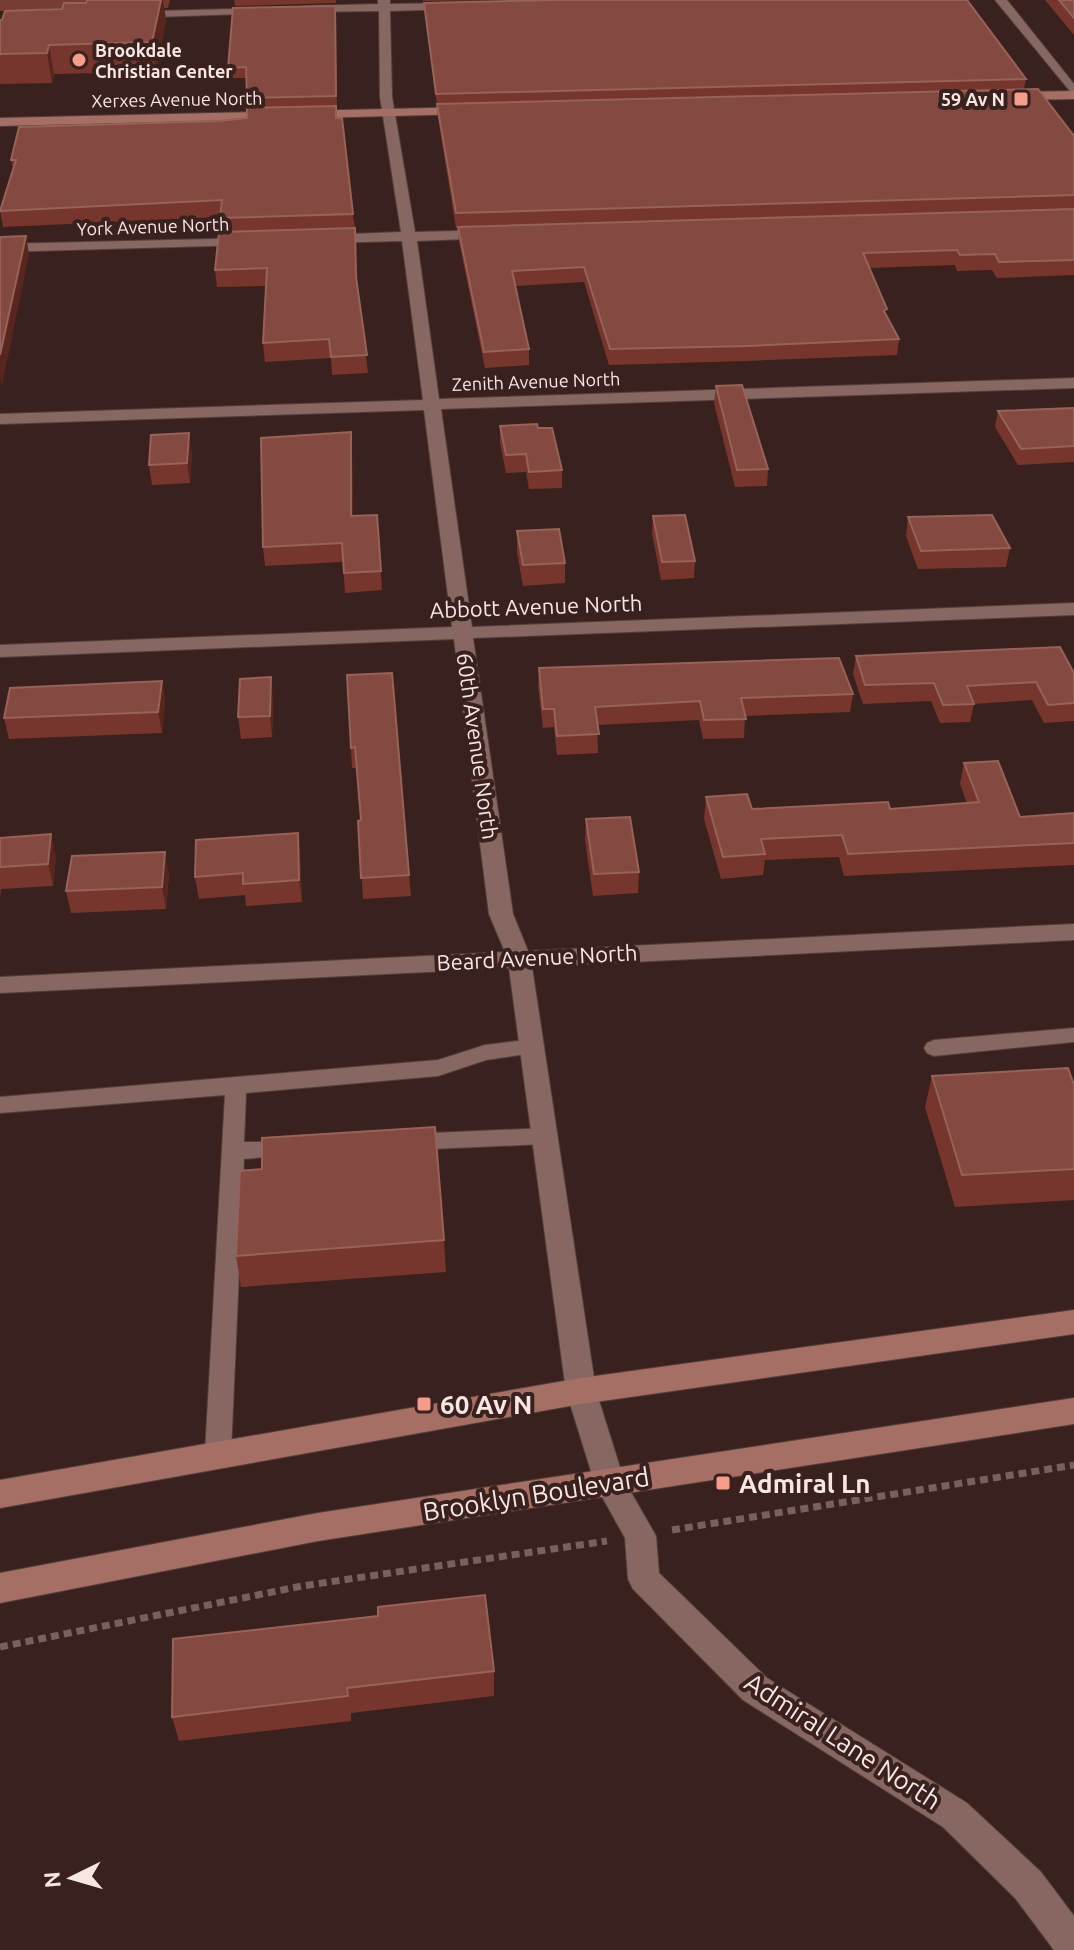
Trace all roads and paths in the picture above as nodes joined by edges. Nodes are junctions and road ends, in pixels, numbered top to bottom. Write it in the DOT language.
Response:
graph roads {
  1 [pos="1001,0"];
  2 [pos="384,4"];
  3 [pos="464,5"];
  4 [pos="278,10"];
  5 [pos="293,10"];
  6 [pos="141,14"];
  7 [pos="156,14"];
  8 [pos="1068,80"];
  9 [pos="1000,82"];
  10 [pos="1074,94"];
  11 [pos="995,97"];
  12 [pos="388,101"];
  13 [pos="486,110"];
  14 [pos="0,122"];
  15 [pos="504,234"];
  16 [pos="409,237"];
  17 [pos="315,239"];
  18 [pos="268,241"];
  19 [pos="0,248"];
  20 [pos="1074,383"];
  21 [pos="432,405"];
  22 [pos="0,419"];
  23 [pos="1074,609"];
  24 [pos="463,633"];
  25 [pos="0,651"];
  26 [pos="1074,932"];
  27 [pos="519,957"];
  28 [pos="0,985"];
  29 [pos="1074,1035"];
  30 [pos="533,1047"];
  31 [pos="934,1048"];
  32 [pos="236,1086"];
  33 [pos="0,1105"];
  34 [pos="545,1136"];
  35 [pos="386,1143"];
  36 [pos="307,1147"];
  37 [pos="233,1151"];
  38 [pos="1074,1322"];
  39 [pos="581,1391"];
  40 [pos="1074,1411"];
  41 [pos="218,1453"];
  42 [pos="1074,1465"];
  43 [pos="610,1484"];
  44 [pos="0,1494"];
  45 [pos="640,1536"];
  46 [pos="0,1588"];
  47 [pos="0,1647"];
  48 [pos="1074,1946"];
  1 -- 8 [label="street"];
  2 -- 3 [label="street"];
  2 -- 5 [label="street"];
  2 -- 12 [label="street, 60th Avenue North"];
  4 -- 7 [label="street"];
  6 -- 7 [label="lane"];
  8 -- 9 [label="main road"];
  8 -- 10 [label="street"];
  10 -- 11 [label="main road"];
  12 -- 13 [label="main road, Xerxes Avenue North"];
  12 -- 14 [label="main road, Xerxes Avenue North"];
  12 -- 16 [label="street, 60th Avenue North"];
  15 -- 16 [label="street"];
  16 -- 17 [label="street"];
  16 -- 21 [label="street, 60th Avenue North"];
  18 -- 19 [label="street, York Avenue North"];
  20 -- 21 [label="street, Zenith Avenue North"];
  21 -- 22 [label="street, Zenith Avenue North"];
  21 -- 24 [label="street, 60th Avenue North"];
  23 -- 24 [label="street, Abbott Avenue North"];
  24 -- 25 [label="street, Abbott Avenue North"];
  24 -- 27 [label="street, 60th Avenue North"];
  26 -- 27 [label="street, Beard Avenue North"];
  27 -- 28 [label="street, Beard Avenue North"];
  27 -- 30 [label="street, 60th Avenue North"];
  29 -- 31 [label="lane"];
  30 -- 32 [label="lane"];
  30 -- 34 [label="street, 60th Avenue North"];
  32 -- 33 [label="lane"];
  32 -- 37 [label="lane"];
  34 -- 35 [label="lane"];
  34 -- 39 [label="street, 60th Avenue North"];
  36 -- 37 [label="lane"];
  37 -- 41 [label="lane"];
  38 -- 39 [label="main road"];
  39 -- 41 [label="main road"];
  39 -- 43 [label="street, 60th Avenue North"];
  40 -- 43 [label="main road, Brooklyn Boulevard"];
  41 -- 44 [label="main road"];
  42 -- 45 [label="path"];
  43 -- 45 [label="street, Admiral Lane North"];
  43 -- 46 [label="main road, Brooklyn Boulevard"];
  45 -- 47 [label="path"];
  45 -- 48 [label="street, Admiral Lane North"];
}
